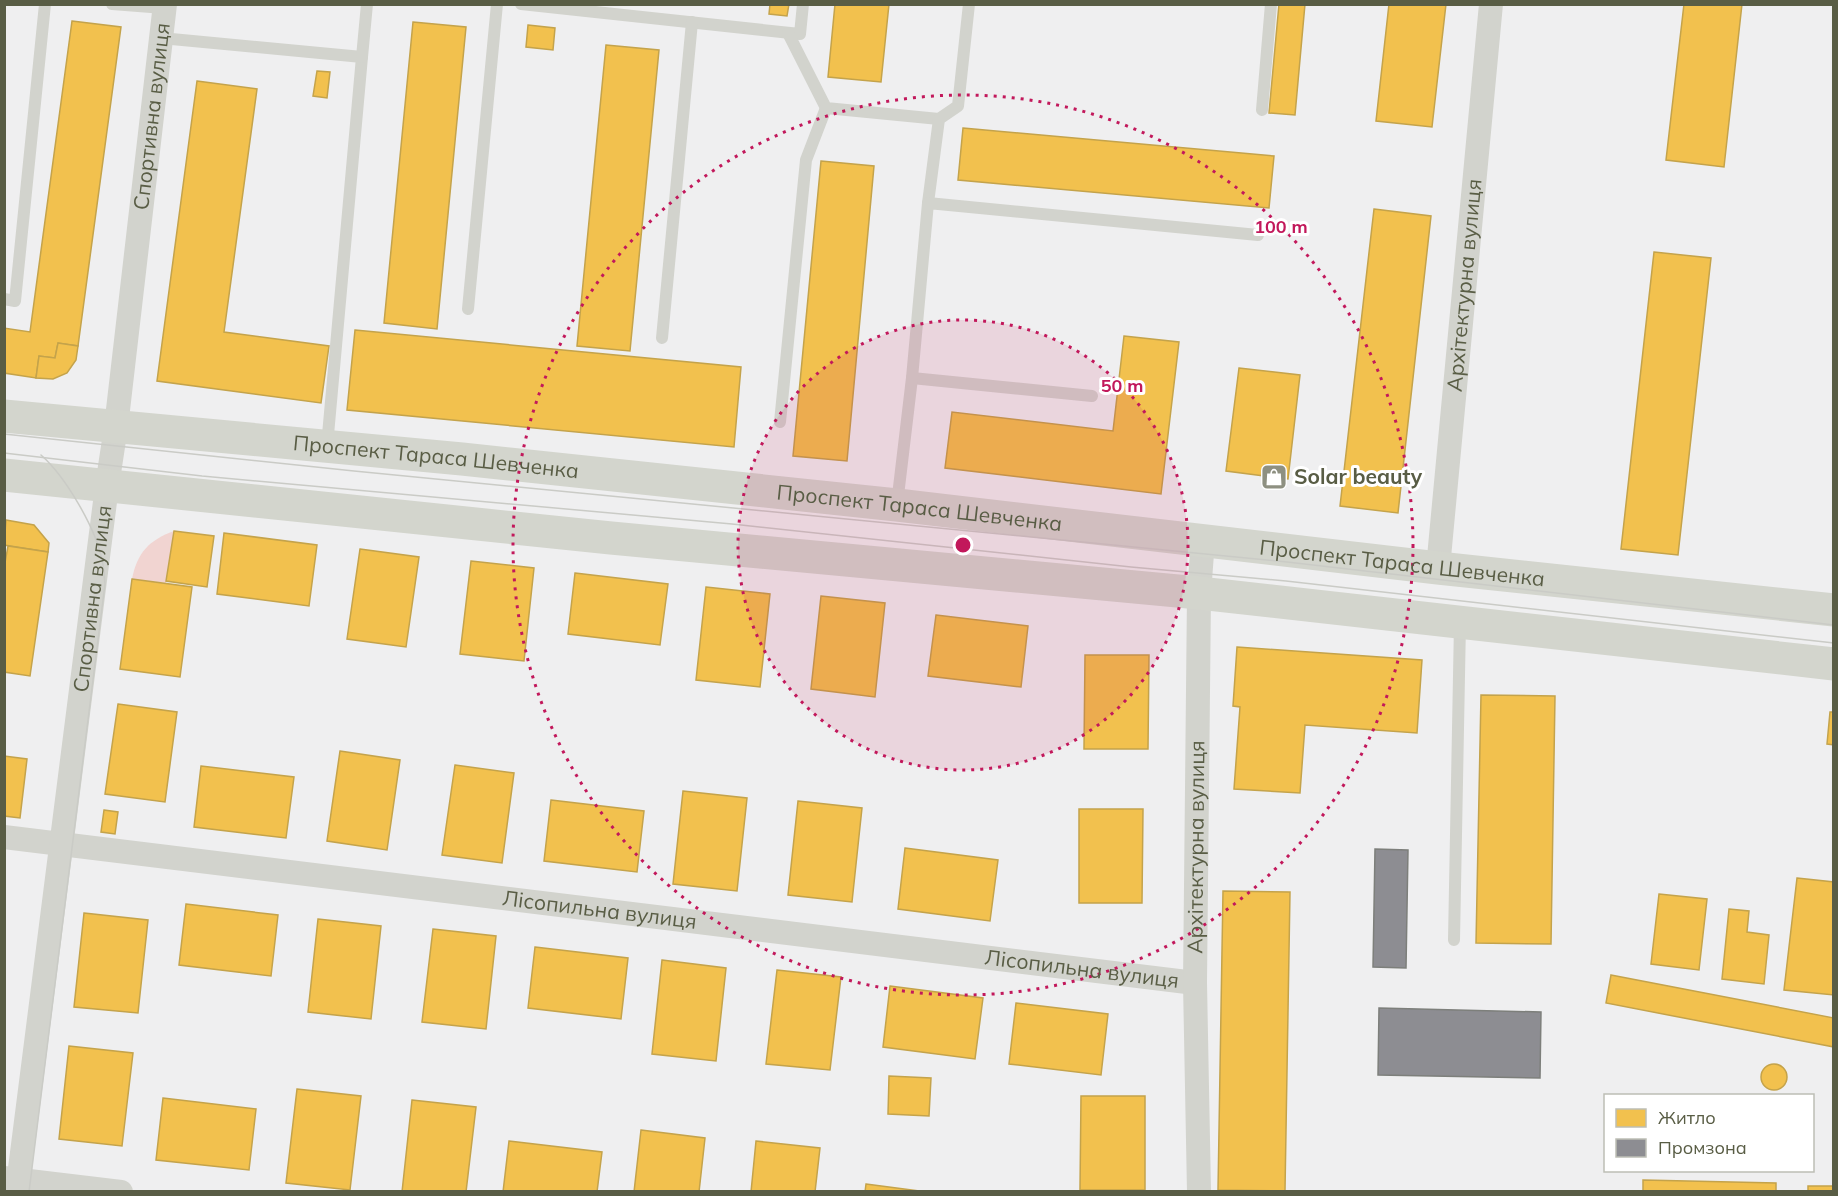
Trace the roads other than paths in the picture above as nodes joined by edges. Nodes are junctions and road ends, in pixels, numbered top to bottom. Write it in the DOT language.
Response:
graph roads {
  1 [pos="45,4"];
  2 [pos="112,4"];
  3 [pos="367,4"];
  4 [pos="497,4"];
  5 [pos="521,4"];
  6 [pos="803,4"];
  7 [pos="969,4"];
  8 [pos="1271,4"];
  9 [pos="1491,4"];
  10 [pos="165,6"];
  11 [pos="692,22"];
  12 [pos="788,33"];
  13 [pos="161,38"];
  14 [pos="362,57"];
  15 [pos="826,108"];
  16 [pos="1262,110"];
  17 [pos="939,119"];
  18 [pos="928,203"];
  19 [pos="1258,235"];
  20 [pos="4,299"];
  21 [pos="468,309"];
  22 [pos="662,338"];
  23 [pos="912,378"];
  24 [pos="1092,396"];
  25 [pos="4,416"];
  26 [pos="780,422"];
  27 [pos="116,427"];
  28 [pos="327,447"];
  29 [pos="4,475"];
  30 [pos="107,486"];
  31 [pos="897,505"];
  32 [pos="1203,540"];
  33 [pos="1438,568"];
  34 [pos="1199,593"];
  35 [pos="1833,610"];
  36 [pos="1460,623"];
  37 [pos="1833,664"];
  38 [pos="4,837"];
  39 [pos="62,844"];
  40 [pos="1454,940"];
  41 [pos="1195,983"];
  42 [pos="14,1183"];
  43 [pos="122,1191"];
  44 [pos="1199,1191"];
  1 -- 20 [label="lane"];
  2 -- 10 [label="lane"];
  3 -- 14 [label="lane"];
  4 -- 21 [label="lane"];
  5 -- 11 [label="lane"];
  6 -- 12 [label="lane"];
  7 -- 17 [label="lane"];
  8 -- 16 [label="lane"];
  9 -- 33 [label="street, Архітектурна вулиця"];
  10 -- 13 [label="street, Спортивна вулиця"];
  11 -- 12 [label="lane"];
  11 -- 22 [label="lane"];
  12 -- 15 [label="lane"];
  13 -- 14 [label="lane"];
  13 -- 27 [label="street, Спортивна вулиця"];
  14 -- 28 [label="lane"];
  15 -- 17 [label="lane"];
  15 -- 26 [label="lane"];
  17 -- 18 [label="lane"];
  18 -- 19 [label="lane"];
  18 -- 23 [label="lane"];
  23 -- 24 [label="lane"];
  23 -- 31 [label="lane"];
  25 -- 27 [label="main road, Проспект Тараса Шевченка"];
  27 -- 28 [label="main road, Проспект Тараса Шевченка"];
  27 -- 30 [label="street, Спортивна вулиця"];
  28 -- 31 [label="main road, Проспект Тараса Шевченка"];
  29 -- 30 [label="main road"];
  30 -- 34 [label="main road"];
  30 -- 39 [label="street, Спортивна вулиця"];
  31 -- 32 [label="main road, Проспект Тараса Шевченка"];
  32 -- 33 [label="main road, Проспект Тараса Шевченка"];
  32 -- 34 [label="street, Архітектурна вулиця"];
  33 -- 35 [label="main road, Проспект Тараса Шевченка"];
  34 -- 36 [label="main road"];
  34 -- 41 [label="street, Архітектурна вулиця"];
  36 -- 37 [label="main road"];
  36 -- 40 [label="lane"];
  38 -- 39 [label="street, Лісопильна вулиця"];
  39 -- 41 [label="street, Лісопильна вулиця"];
  39 -- 42 [label="street, Спортивна вулиця"];
  41 -- 44 [label="street, Архітектурна вулиця"];
  42 -- 43 [label="street"];
}
